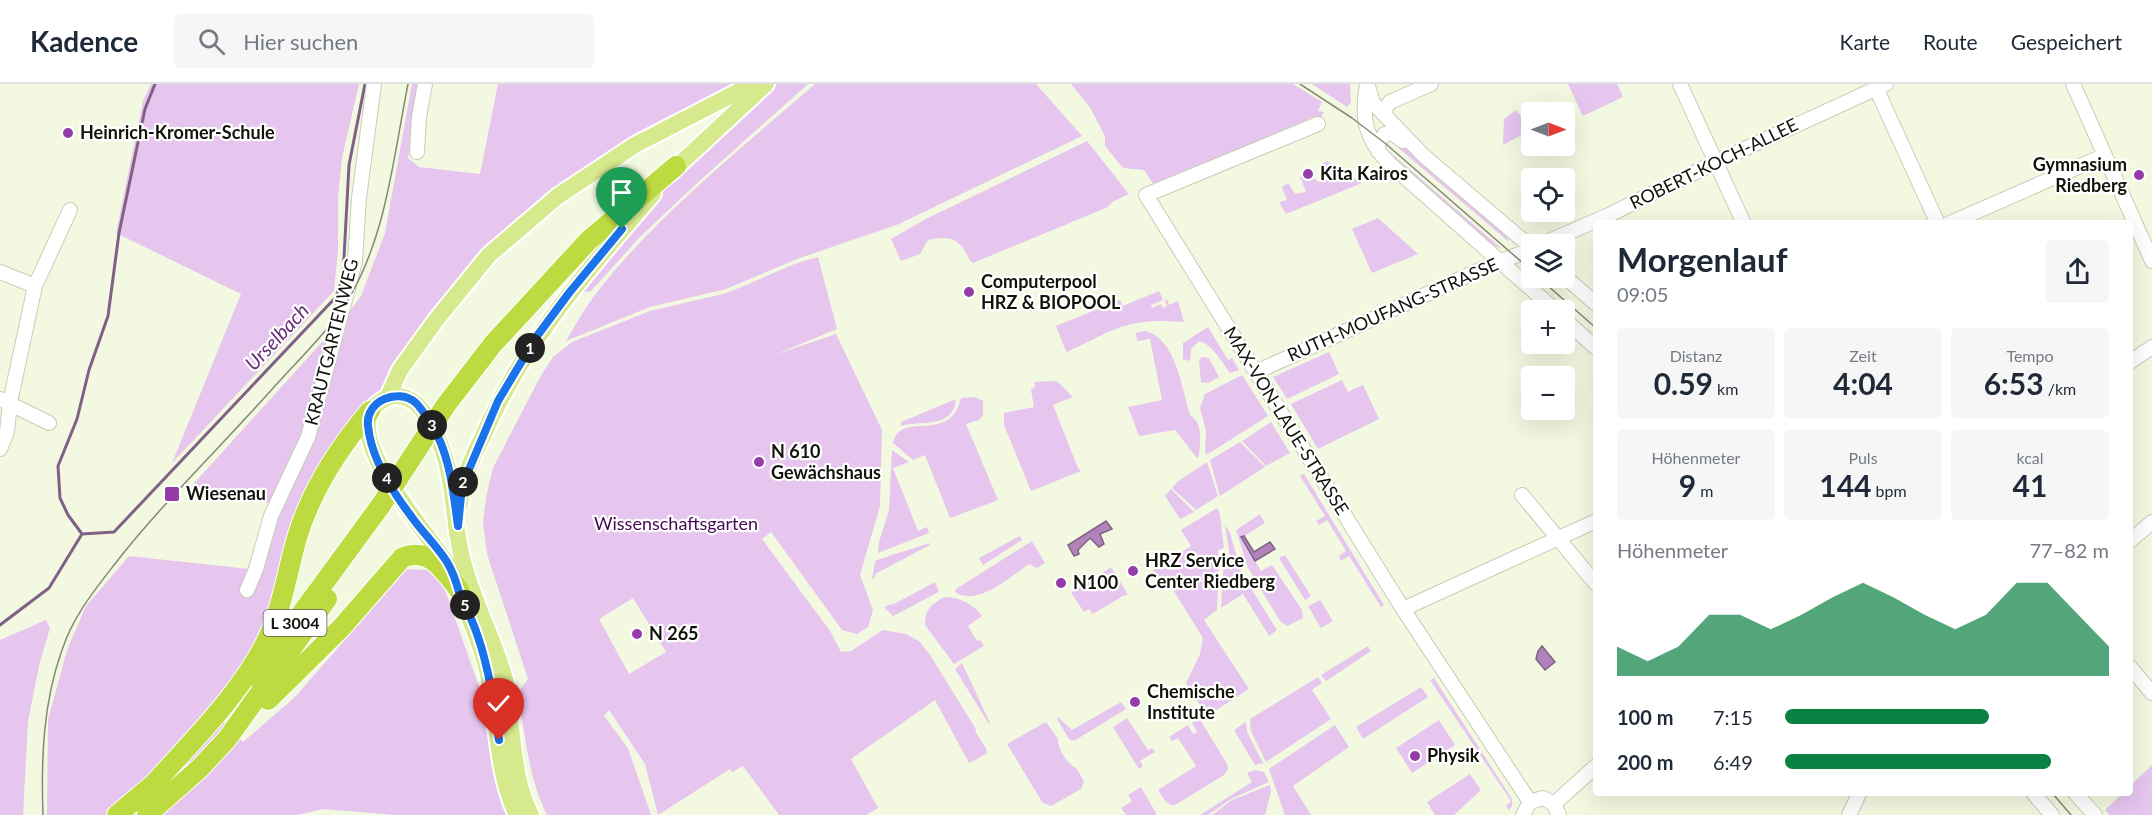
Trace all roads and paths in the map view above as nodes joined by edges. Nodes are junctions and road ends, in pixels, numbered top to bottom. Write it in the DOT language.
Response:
graph roads {
  1 [pos="374,84"];
  2 [pos="425,84"];
  3 [pos="753,84"];
  4 [pos="766,84"];
  5 [pos="1367,84"];
  6 [pos="1431,84"];
  7 [pos="1680,84"];
  8 [pos="2073,84"];
  9 [pos="1881,86"];
  10 [pos="1386,117"];
  11 [pos="1318,123"];
  12 [pos="1417,148"];
  13 [pos="1378,151"];
  14 [pos="417,152"];
  15 [pos="2103,156"];
  16 [pos="1716,162"];
  17 [pos="676,166"];
  18 [pos="70,210"];
  19 [pos="1972,219"];
  20 [pos="1597,220"];
  21 [pos="1742,220"];
  22 [pos="1936,220"];
  23 [pos="2133,220"];
  24 [pos="2133,220"];
  25 [pos="1593,222"];
  26 [pos="1565,234"];
  27 [pos="1521,238"];
  28 [pos="1521,252"];
  29 [pos="1499,261"];
  30 [pos="2152,261"];
  31 [pos="0,272"];
  32 [pos="35,286"];
  33 [pos="1575,286"];
  34 [pos="1544,300"];
  35 [pos="1593,301"];
  36 [pos="1575,329"];
  37 [pos="1593,345"];
  38 [pos="2152,348"];
  39 [pos="2133,360"];
  40 [pos="1256,372"];
  41 [pos="388,397"];
  42 [pos="5,401"];
  43 [pos="370,411"];
  44 [pos="33,415"];
  45 [pos="49,423"];
  46 [pos="7,432"];
  47 [pos="0,449"];
  48 [pos="1522,495"];
  49 [pos="1593,522"];
  50 [pos="2152,522"];
  51 [pos="458,526"];
  52 [pos="1558,538"];
  53 [pos="2133,538"];
  54 [pos="1593,580"];
  55 [pos="247,590"];
  56 [pos="459,590"];
  57 [pos="1403,609"];
  58 [pos="2133,670"];
  59 [pos="2149,684"];
  60 [pos="217,731"];
  61 [pos="1593,769"];
  62 [pos="1855,796"];
  63 [pos="2036,796"];
  64 [pos="2078,796"];
  65 [pos="1530,802"];
  66 [pos="1557,809"];
  67 [pos="117,815"];
  68 [pos="147,815"];
  69 [pos="517,815"];
  70 [pos="531,815"];
  71 [pos="1523,815"];
  72 [pos="1849,815"];
  73 [pos="2052,815"];
  74 [pos="2095,815"];
  1 -- 55 [label="street, KRAUTGARTENWEG"];
  2 -- 14 [label="street"];
  3 -- 41 [label="main road"];
  4 -- 17 [label="main road, L 3004"];
  5 -- 10 [label="street"];
  5 -- 13 [label="street"];
  6 -- 10 [label="street"];
  7 -- 16 [label="street"];
  8 -- 15 [label="street"];
  9 -- 16 [label="street, ROBERT-KOCH-ALLEE"];
  9 -- 22 [label="street"];
  10 -- 12 [label="street"];
  11 -- 40 [label="street, MAX-VON-LAUE-STRASSE"];
  12 -- 13 [label="street"];
  12 -- 27 [label="street"];
  13 -- 29 [label="street"];
  15 -- 19 [label="street"];
  15 -- 24 [label="street"];
  16 -- 20 [label="street, ROBERT-KOCH-ALLEE"];
  16 -- 21 [label="street"];
  17 -- 51 [label="main road"];
  17 -- 60 [label="highway, L 3004, bridge"];
  18 -- 32 [label="street"];
  23 -- 30 [label="street"];
  25 -- 26 [label="street, ROBERT-KOCH-ALLEE"];
  28 -- 29 [label="street, RUTH-MOUFANG-STRASSE"];
  29 -- 34 [label="street"];
  29 -- 40 [label="street, RUTH-MOUFANG-STRASSE"];
  31 -- 32 [label="street"];
  32 -- 42 [label="street"];
  33 -- 35 [label="street"];
  36 -- 37 [label="street"];
  38 -- 39 [label="street"];
  40 -- 57 [label="street, MAX-VON-LAUE-STRASSE"];
  41 -- 43 [label="main road"];
  41 -- 51 [label="main road"];
  42 -- 44 [label="street"];
  42 -- 46 [label="street"];
  43 -- 56 [label="main road"];
  43 -- 60 [label="highway"];
  44 -- 45 [label="street"];
  44 -- 46 [label="street"];
  46 -- 47 [label="street"];
  48 -- 52 [label="street"];
  49 -- 52 [label="street"];
  50 -- 53 [label="street"];
  51 -- 70 [label="main road"];
  52 -- 54 [label="street"];
  52 -- 57 [label="street"];
  56 -- 60 [label="highway"];
  56 -- 69 [label="main road"];
  57 -- 65 [label="street, MAX-VON-LAUE-STRASSE"];
  58 -- 59 [label="street"];
  60 -- 67 [label="highway"];
  60 -- 68 [label="highway, L 3004"];
  61 -- 66 [label="street"];
  62 -- 72 [label="street"];
  63 -- 73 [label="street"];
  64 -- 74 [label="street"];
  65 -- 66 [label="street"];
  65 -- 71 [label="street"];
}
